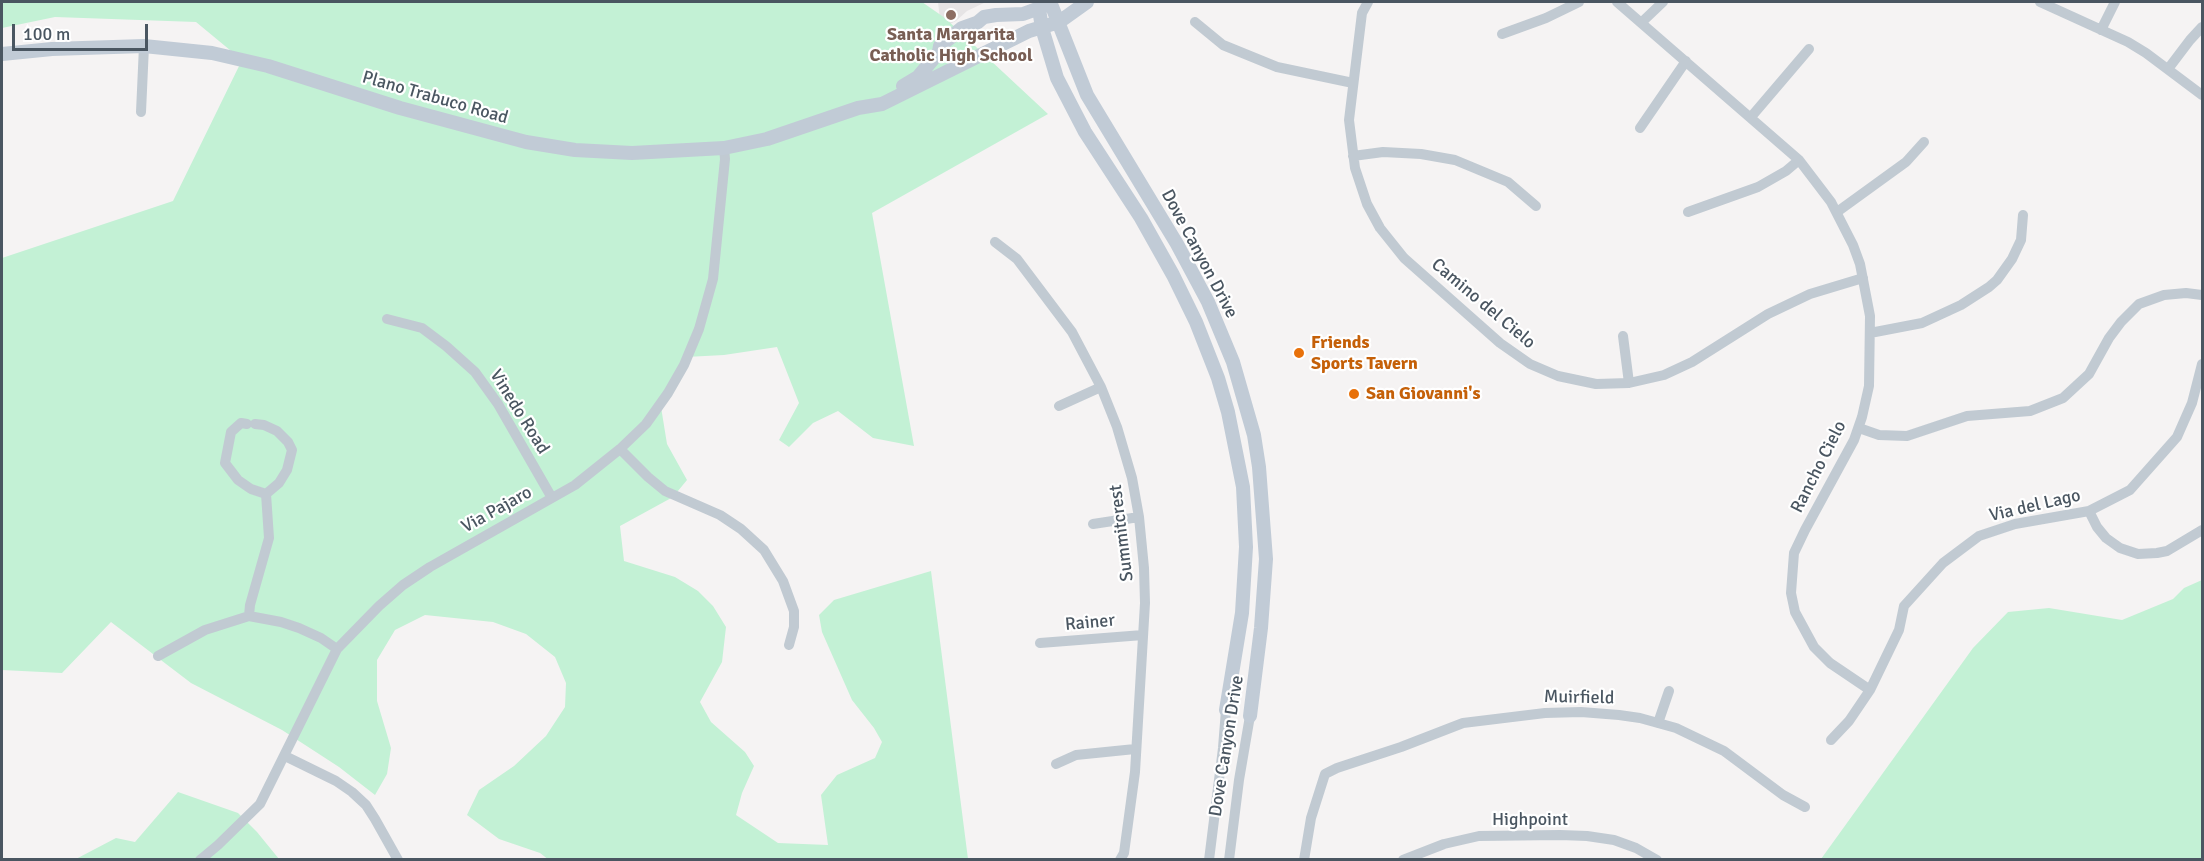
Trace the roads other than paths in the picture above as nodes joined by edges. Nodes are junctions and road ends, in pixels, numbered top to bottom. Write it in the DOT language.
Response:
graph roads {
  1 [pos="1087,2"];
  2 [pos="1368,2"];
  3 [pos="1579,2"];
  4 [pos="1617,2"];
  5 [pos="1664,2"];
  6 [pos="2040,2"];
  7 [pos="2115,2"];
  8 [pos="1048,5"];
  9 [pos="1059,22"];
  10 [pos="1195,22"];
  11 [pos="1642,22"];
  12 [pos="2202,27"];
  13 [pos="1042,28"];
  14 [pos="2101,30"];
  15 [pos="1502,34"];
  16 [pos="144,46"];
  17 [pos="1809,49"];
  18 [pos="2,54"];
  19 [pos="1686,61"];
  20 [pos="2168,69"];
  21 [pos="1353,83"];
  22 [pos="2202,94"];
  23 [pos="858,108"];
  24 [pos="141,112"];
  25 [pos="1751,117"];
  26 [pos="1640,128"];
  27 [pos="1924,142"];
  28 [pos="724,148"];
  29 [pos="1353,156"];
  30 [pos="1799,160"];
  31 [pos="1536,206"];
  32 [pos="1688,212"];
  33 [pos="1837,212"];
  34 [pos="2024,214"];
  35 [pos="995,242"];
  36 [pos="1863,278"];
  37 [pos="2202,295"];
  38 [pos="387,319"];
  39 [pos="1870,333"];
  40 [pos="1623,336"];
  41 [pos="2202,363"];
  42 [pos="1629,383"];
  43 [pos="1101,387"];
  44 [pos="2197,404"];
  45 [pos="1059,406"];
  46 [pos="1859,428"];
  47 [pos="620,449"];
  48 [pos="266,494"];
  49 [pos="552,498"];
  50 [pos="2089,511"];
  51 [pos="1139,518"];
  52 [pos="1093,524"];
  53 [pos="2202,530"];
  54 [pos="249,616"];
  55 [pos="1143,635"];
  56 [pos="1040,643"];
  57 [pos="789,645"];
  58 [pos="337,649"];
  59 [pos="158,656"];
  60 [pos="1870,690"];
  61 [pos="1669,691"];
  62 [pos="1226,710"];
  63 [pos="1250,716"];
  64 [pos="1658,723"];
  65 [pos="1831,740"];
  66 [pos="1223,748"];
  67 [pos="1136,749"];
  68 [pos="1244,751"];
  69 [pos="285,756"];
  70 [pos="1056,764"];
  71 [pos="1805,807"];
  72 [pos="200,860"];
  73 [pos="398,860"];
  74 [pos="1120,860"];
  75 [pos="1209,860"];
  76 [pos="1229,860"];
  77 [pos="1304,860"];
  78 [pos="1403,860"];
  79 [pos="1657,860"];
  1 -- 9 [label="street, Plano Trabuco Road"];
  2 -- 21 [label="street, Camino del Cielo"];
  3 -- 15 [label="street"];
  4 -- 11 [label="street, Rancho Cielo"];
  5 -- 11 [label="street"];
  6 -- 14 [label="street"];
  7 -- 14 [label="street"];
  8 -- 9 [label="street, Dove Canyon Drive"];
  8 -- 13 [label="street, Dove Canyon Drive"];
  8 -- 23 [label="street, Plano Trabuco Road"];
  9 -- 13 [label="street, Plano Trabuco Road"];
  9 -- 63 [label="street, Dove Canyon Drive"];
  10 -- 21 [label="street"];
  11 -- 19 [label="street, Rancho Cielo"];
  12 -- 20 [label="street"];
  13 -- 23 [label="street, Plano Trabuco Road"];
  13 -- 62 [label="street, Dove Canyon Drive"];
  14 -- 20 [label="street"];
  16 -- 18 [label="street, Plano Trabuco Road"];
  16 -- 24 [label="street"];
  16 -- 28 [label="street, Plano Trabuco Road"];
  17 -- 25 [label="street"];
  19 -- 25 [label="street, Rancho Cielo"];
  19 -- 26 [label="street"];
  20 -- 22 [label="street"];
  21 -- 29 [label="street, Camino del Cielo"];
  23 -- 28 [label="street, Plano Trabuco Road"];
  25 -- 30 [label="street, Rancho Cielo"];
  27 -- 33 [label="street"];
  28 -- 47 [label="street, Via Pajaro"];
  29 -- 31 [label="street"];
  29 -- 42 [label="street, Camino del Cielo"];
  30 -- 32 [label="street"];
  30 -- 33 [label="street, Rancho Cielo"];
  33 -- 36 [label="street, Rancho Cielo"];
  34 -- 39 [label="street"];
  35 -- 43 [label="street, Summitcrest"];
  36 -- 39 [label="street, Rancho Cielo"];
  36 -- 42 [label="street, Camino del Cielo"];
  37 -- 46 [label="street"];
  38 -- 49 [label="street, Vinedo Road"];
  39 -- 46 [label="street, Rancho Cielo"];
  40 -- 42 [label="street"];
  41 -- 44 [label="street, Via del Lago"];
  43 -- 45 [label="street"];
  43 -- 51 [label="street, Summitcrest"];
  44 -- 50 [label="street, Via del Lago"];
  46 -- 60 [label="street, Rancho Cielo"];
  47 -- 49 [label="street, Via Pajaro"];
  47 -- 57 [label="street"];
  48 -- 48 [label="street"];
  48 -- 54 [label="street"];
  49 -- 58 [label="street, Via Pajaro"];
  50 -- 53 [label="street"];
  50 -- 60 [label="street, Via del Lago"];
  51 -- 52 [label="street"];
  51 -- 55 [label="street, Summitcrest"];
  54 -- 58 [label="street"];
  54 -- 59 [label="street"];
  55 -- 56 [label="street, Rainer"];
  55 -- 67 [label="street, Summitcrest"];
  58 -- 69 [label="street, Via Pajaro"];
  60 -- 65 [label="street, Via del Lago"];
  61 -- 64 [label="street"];
  62 -- 66 [label="street, Dove Canyon Drive"];
  63 -- 68 [label="street, Dove Canyon Drive"];
  64 -- 71 [label="street, Muirfield"];
  64 -- 77 [label="street, Muirfield"];
  66 -- 68 [label="street"];
  66 -- 75 [label="street, Dove Canyon Drive"];
  67 -- 70 [label="street"];
  67 -- 74 [label="street, Summitcrest"];
  68 -- 76 [label="street, Dove Canyon Drive"];
  69 -- 72 [label="street, Via Pajaro"];
  69 -- 73 [label="street"];
  78 -- 79 [label="street, Highpoint"];
}
